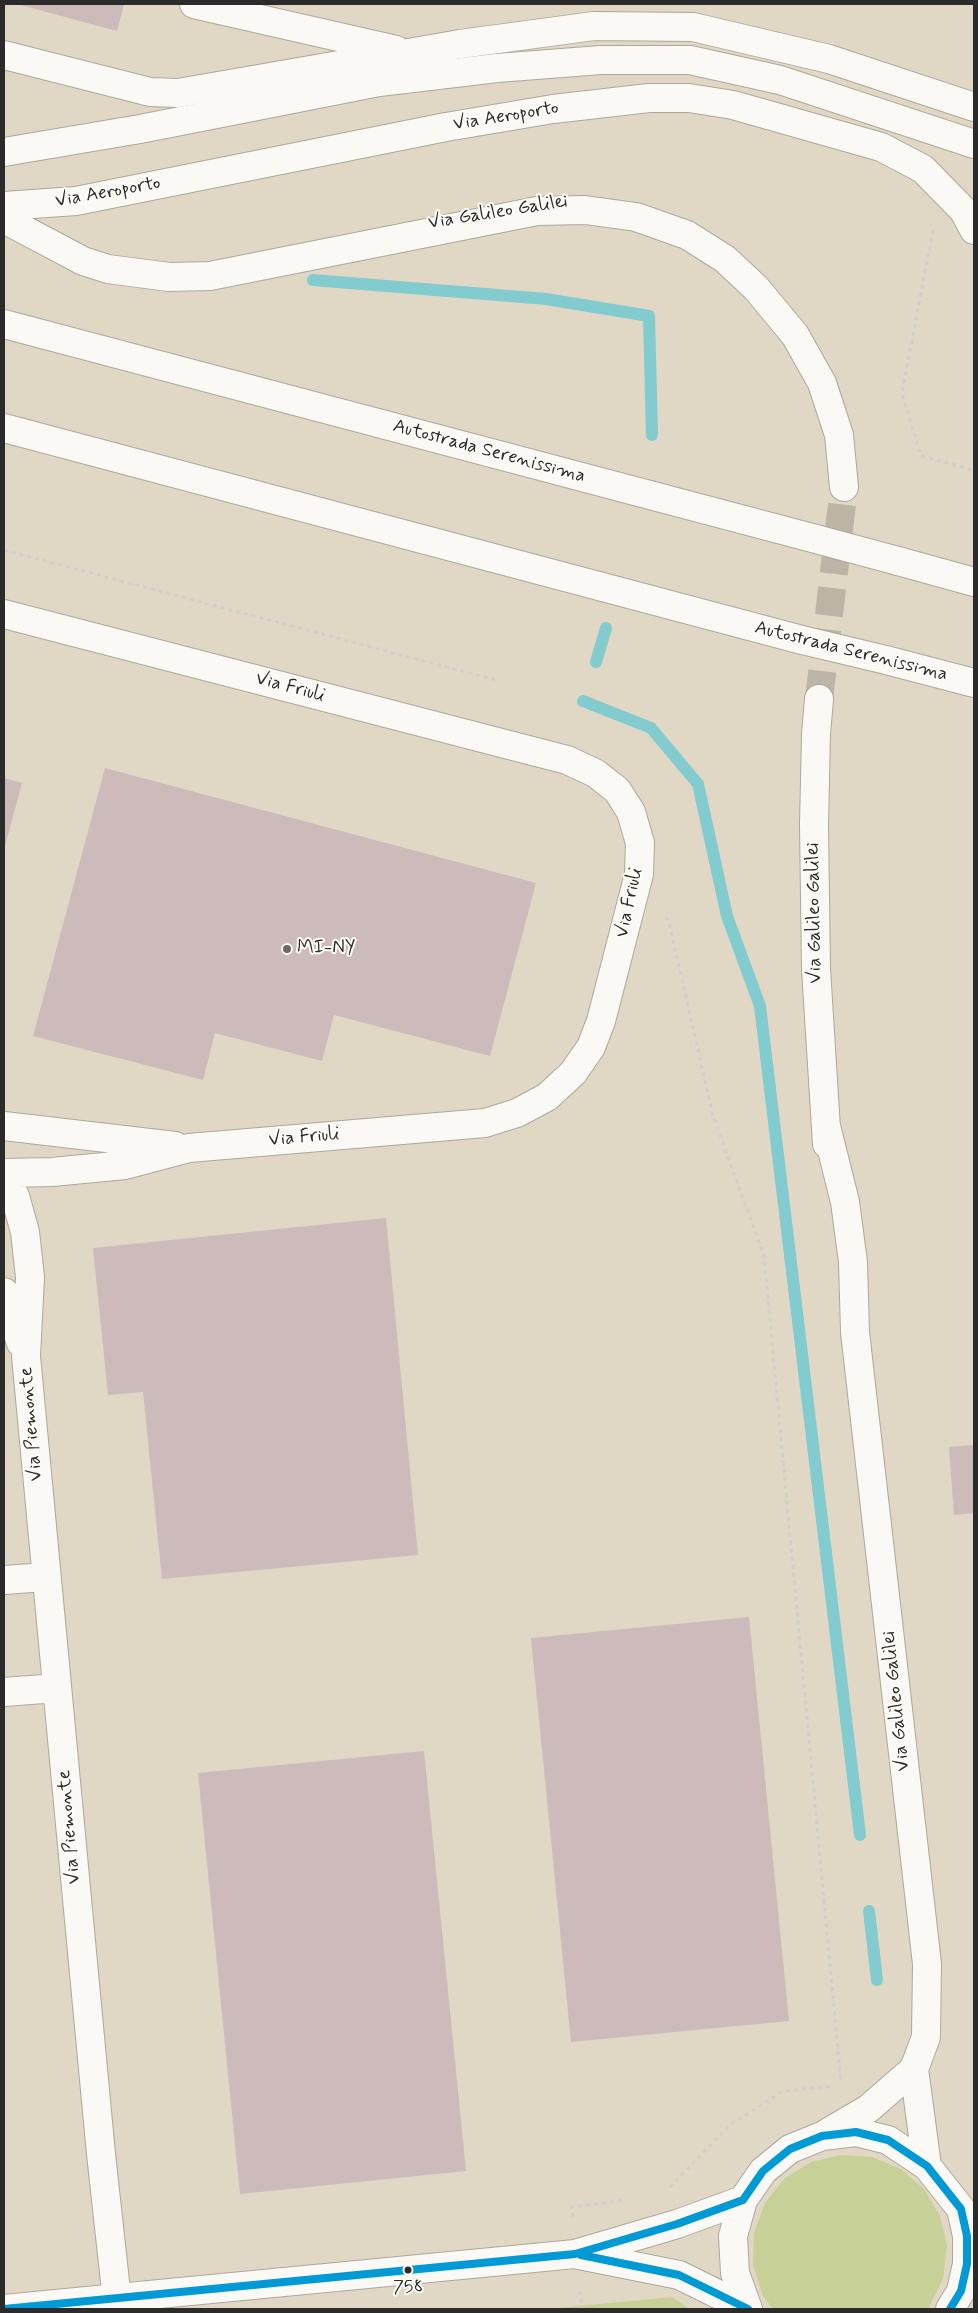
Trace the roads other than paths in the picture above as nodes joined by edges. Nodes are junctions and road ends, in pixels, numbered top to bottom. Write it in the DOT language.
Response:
graph roads {
  1 [pos="194,4"];
  2 [pos="407,53"];
  3 [pos="4,55"];
  4 [pos="974,107"];
  5 [pos="974,144"];
  6 [pos="4,152"];
  7 [pos="5,210"];
  8 [pos="974,230"];
  9 [pos="4,324"];
  10 [pos="4,428"];
  11 [pos="844,488"];
  12 [pos="974,582"];
  13 [pos="4,614"];
  14 [pos="974,683"];
  15 [pos="819,699"];
  16 [pos="4,1126"];
  17 [pos="189,1148"];
  18 [pos="4,1173"];
  19 [pos="4,1178"];
  20 [pos="4,1292"];
  21 [pos="26,1356"];
  22 [pos="46,1577"];
  23 [pos="4,1580"];
  24 [pos="57,1688"];
  25 [pos="4,1692"];
  26 [pos="914,2069"];
  27 [pos="822,2136"];
  28 [pos="927,2166"];
  29 [pos="743,2200"];
  30 [pos="967,2210"];
  31 [pos="575,2254"];
  32 [pos="962,2294"];
  33 [pos="117,2304"];
  34 [pos="4,2309"];
  35 [pos="748,2309"];
  1 -- 2 [label="main road"];
  2 -- 3 [label="main road"];
  2 -- 4 [label="main road"];
  5 -- 6 [label="main road"];
  7 -- 8 [label="main road, Via Aeroporto"];
  7 -- 11 [label="main road, Via Galileo Galilei"];
  9 -- 12 [label="main road, Autostrada Serenissima, bridge"];
  10 -- 14 [label="main road, Autostrada Serenissima, bridge"];
  13 -- 17 [label="main road, Via Friuli"];
  15 -- 26 [label="main road, Via Galileo Galilei"];
  16 -- 17 [label="main road, Via Friuli"];
  17 -- 18 [label="main road, Via Friuli"];
  19 -- 21 [label="main road, Via Piemonte"];
  20 -- 21 [label="main road, Via Piemonte"];
  21 -- 22 [label="main road, Via Piemonte"];
  22 -- 23 [label="main road"];
  22 -- 24 [label="main road, Via Piemonte"];
  24 -- 25 [label="main road"];
  24 -- 33 [label="main road, Via Piemonte"];
  26 -- 27 [label="main road, Via Galileo Galilei"];
  26 -- 28 [label="main road, Via Galileo Galilei"];
  27 -- 28 [label="main road"];
  27 -- 29 [label="main road"];
  28 -- 30 [label="main road"];
  29 -- 31 [label="main road"];
  29 -- 35 [label="main road"];
  30 -- 32 [label="main road"];
  31 -- 33 [label="main road"];
  31 -- 35 [label="main road"];
  33 -- 34 [label="main road"];
}
